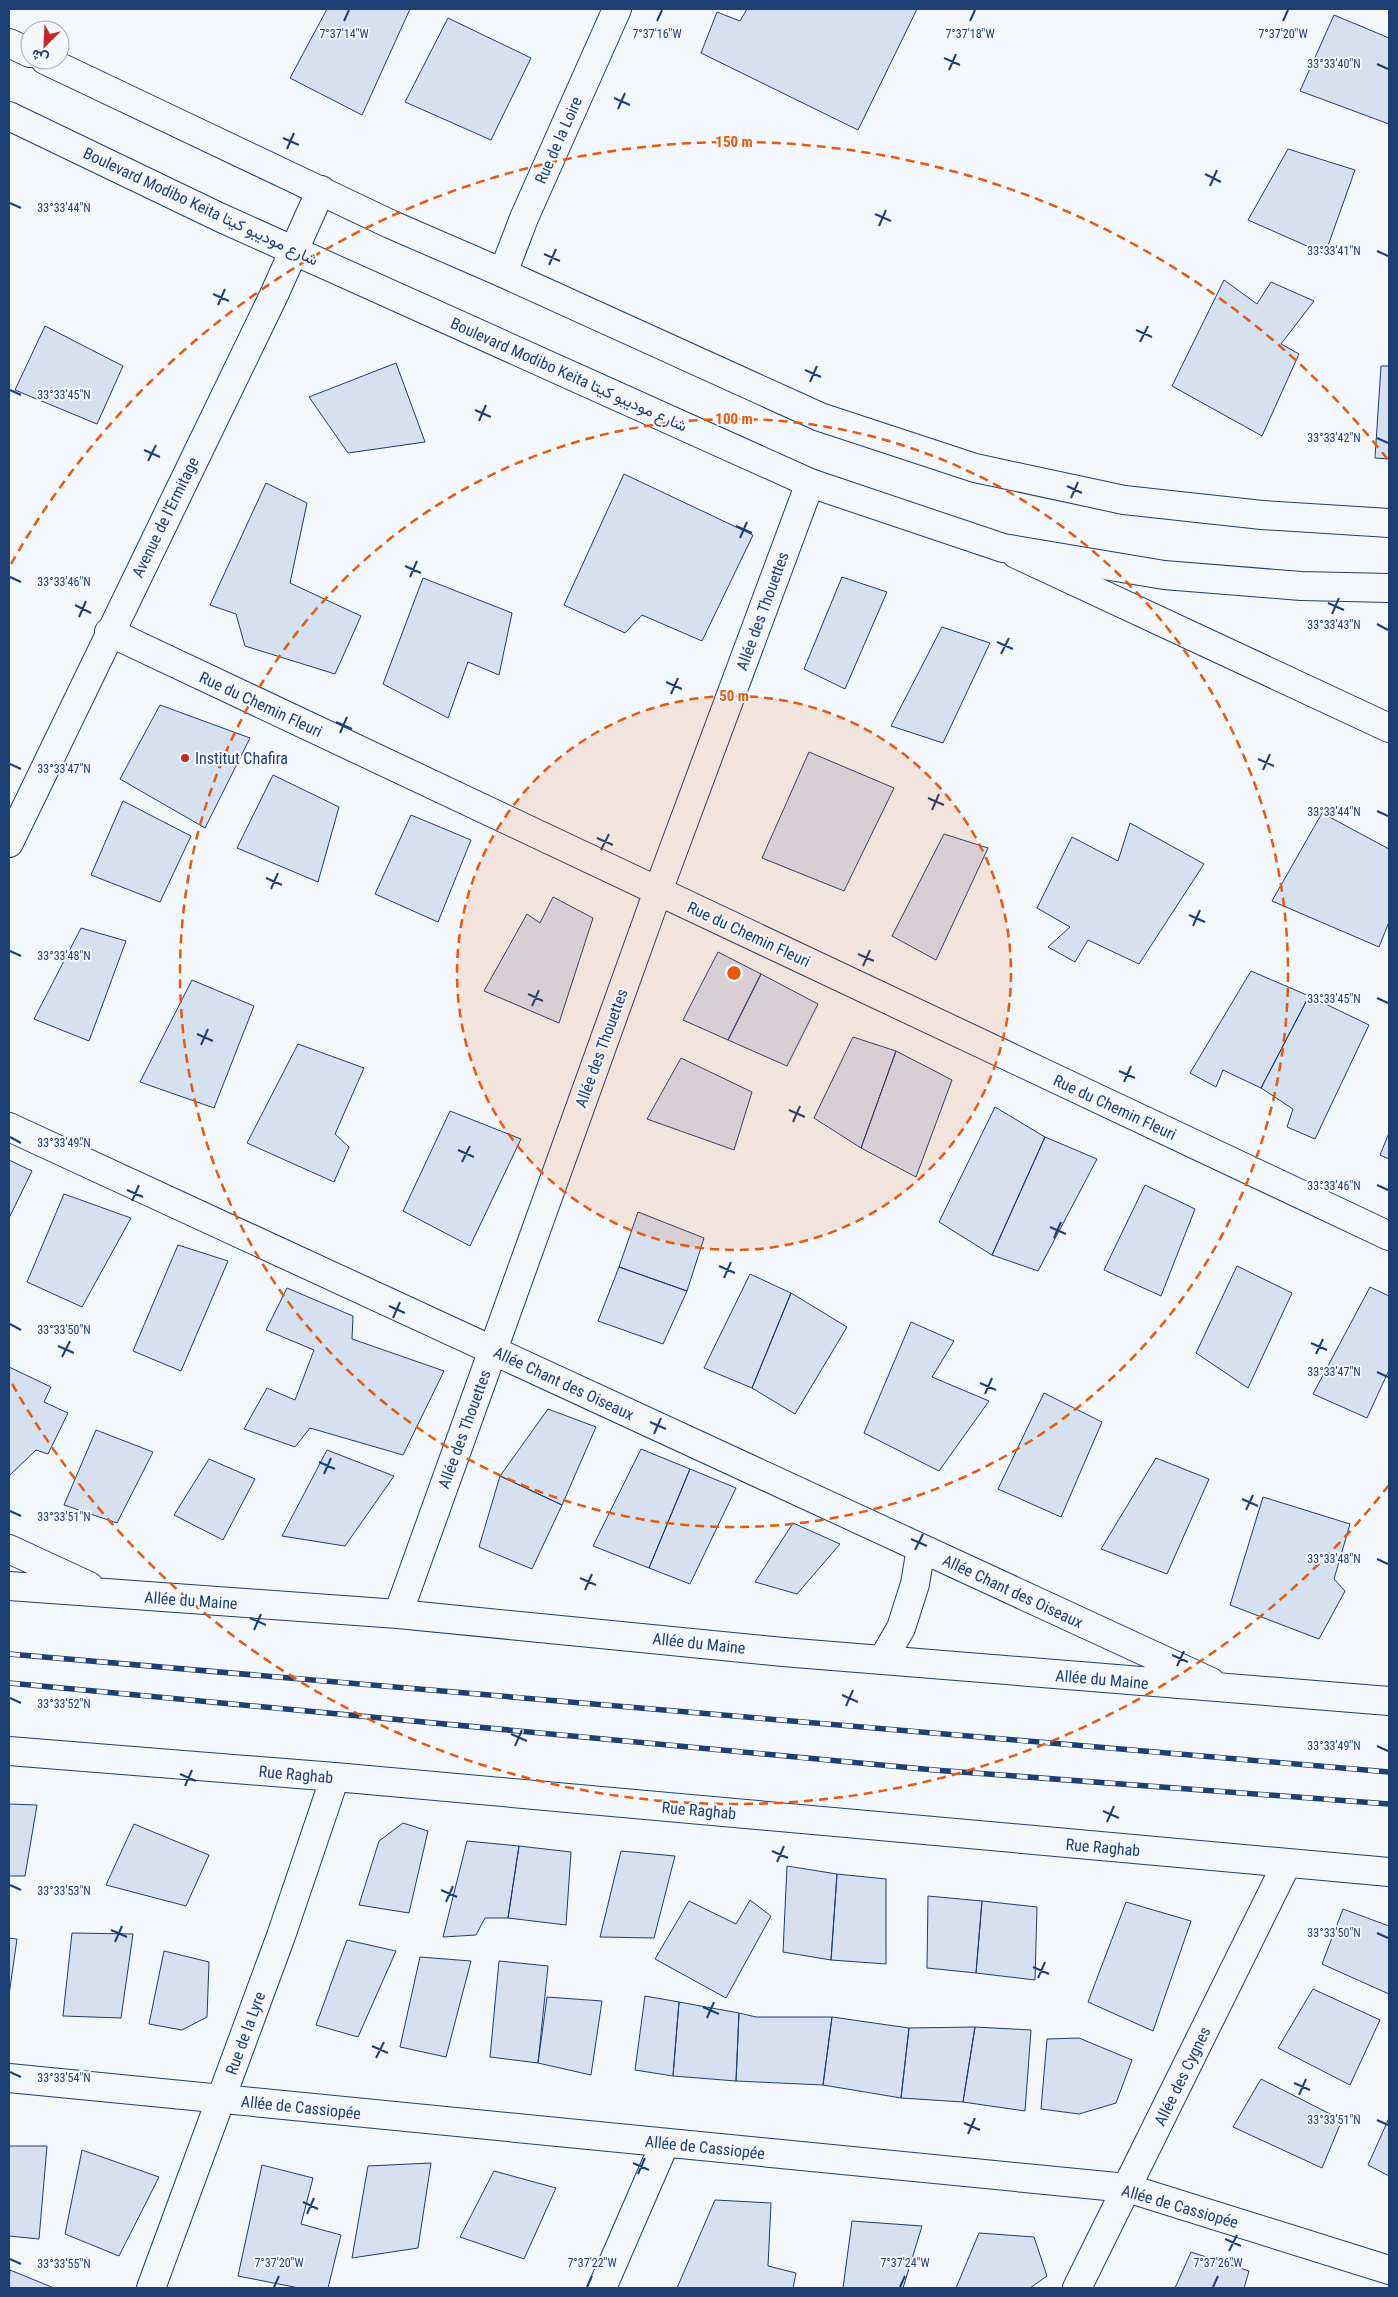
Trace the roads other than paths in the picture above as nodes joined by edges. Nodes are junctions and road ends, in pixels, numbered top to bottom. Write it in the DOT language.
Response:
graph roads {
  1 [pos="617,9"];
  2 [pos="66,70"];
  3 [pos="9,116"];
  4 [pos="320,190"];
  5 [pos="293,249"];
  6 [pos="503,273"];
  7 [pos="810,483"];
  8 [pos="1389,523"];
  9 [pos="1003,548"];
  10 [pos="1389,588"];
  11 [pos="109,632"];
  12 [pos="1389,728"];
  13 [pos="9,843"];
  14 [pos="658,891"];
  15 [pos="9,1127"];
  16 [pos="1389,1236"];
  17 [pos="492,1350"];
  18 [pos="921,1548"];
  19 [pos="9,1550"];
  20 [pos="9,1586"];
  21 [pos="106,1594"];
  22 [pos="398,1614"];
  23 [pos="884,1659"];
  24 [pos="1228,1690"];
  25 [pos="1389,1702"];
  26 [pos="9,1752"];
  27 [pos="334,1777"];
  28 [pos="1286,1863"];
  29 [pos="1389,1872"];
  30 [pos="9,2078"];
  31 [pos="220,2099"];
  32 [pos="665,2143"];
  33 [pos="1127,2188"];
  34 [pos="1389,2270"];
  35 [pos="152,2288"];
  36 [pos="602,2288"];
  37 [pos="1077,2288"];
  1 -- 6 [label="street, Rue de la Loire"];
  2 -- 4 [label="street"];
  3 -- 5 [label="street, Boulevard Modibo Keita شارع موديبو كيتا"];
  4 -- 5 [label="street, Avenue de l'Ermitage"];
  4 -- 6 [label="street"];
  5 -- 7 [label="street, Boulevard Modibo Keita شارع موديبو كيتا"];
  5 -- 11 [label="street, Avenue de l'Ermitage"];
  6 -- 8 [label="street"];
  7 -- 9 [label="street, Boulevard Modibo Keita شارع موديبو كيتا"];
  7 -- 14 [label="street, Allée des Thouettes"];
  9 -- 10 [label="street, Boulevard Modibo Keita شارع موديبو كيتا"];
  9 -- 12 [label="street"];
  11 -- 13 [label="street, Avenue de l'Ermitage"];
  11 -- 14 [label="street, Rue du Chemin Fleuri"];
  14 -- 16 [label="street, Rue du Chemin Fleuri"];
  14 -- 17 [label="street, Allée des Thouettes"];
  15 -- 17 [label="street, Allée Chant des Oiseaux"];
  17 -- 18 [label="street, Allée Chant des Oiseaux"];
  17 -- 22 [label="street, Allée des Thouettes"];
  18 -- 23 [label="street"];
  18 -- 24 [label="street, Allée Chant des Oiseaux"];
  19 -- 21 [label="street"];
  20 -- 21 [label="street, Allée du Maine"];
  21 -- 22 [label="street, Allée du Maine"];
  22 -- 23 [label="street, Allée du Maine"];
  23 -- 24 [label="street, Allée du Maine"];
  24 -- 25 [label="street, Allée du Maine"];
  26 -- 27 [label="street, Rue Raghab"];
  27 -- 28 [label="street, Rue Raghab"];
  27 -- 31 [label="street, Rue de la Lyre"];
  28 -- 29 [label="street, Rue Raghab"];
  28 -- 33 [label="street, Allée des Cygnes"];
  30 -- 31 [label="street, Allée de Cassiopée"];
  31 -- 32 [label="street, Allée de Cassiopée"];
  31 -- 35 [label="street, Rue de la Lyre"];
  32 -- 33 [label="street, Allée de Cassiopée"];
  32 -- 36 [label="street"];
  33 -- 34 [label="street, Allée de Cassiopée"];
  33 -- 37 [label="street, Allée des Cygnes"];
}
